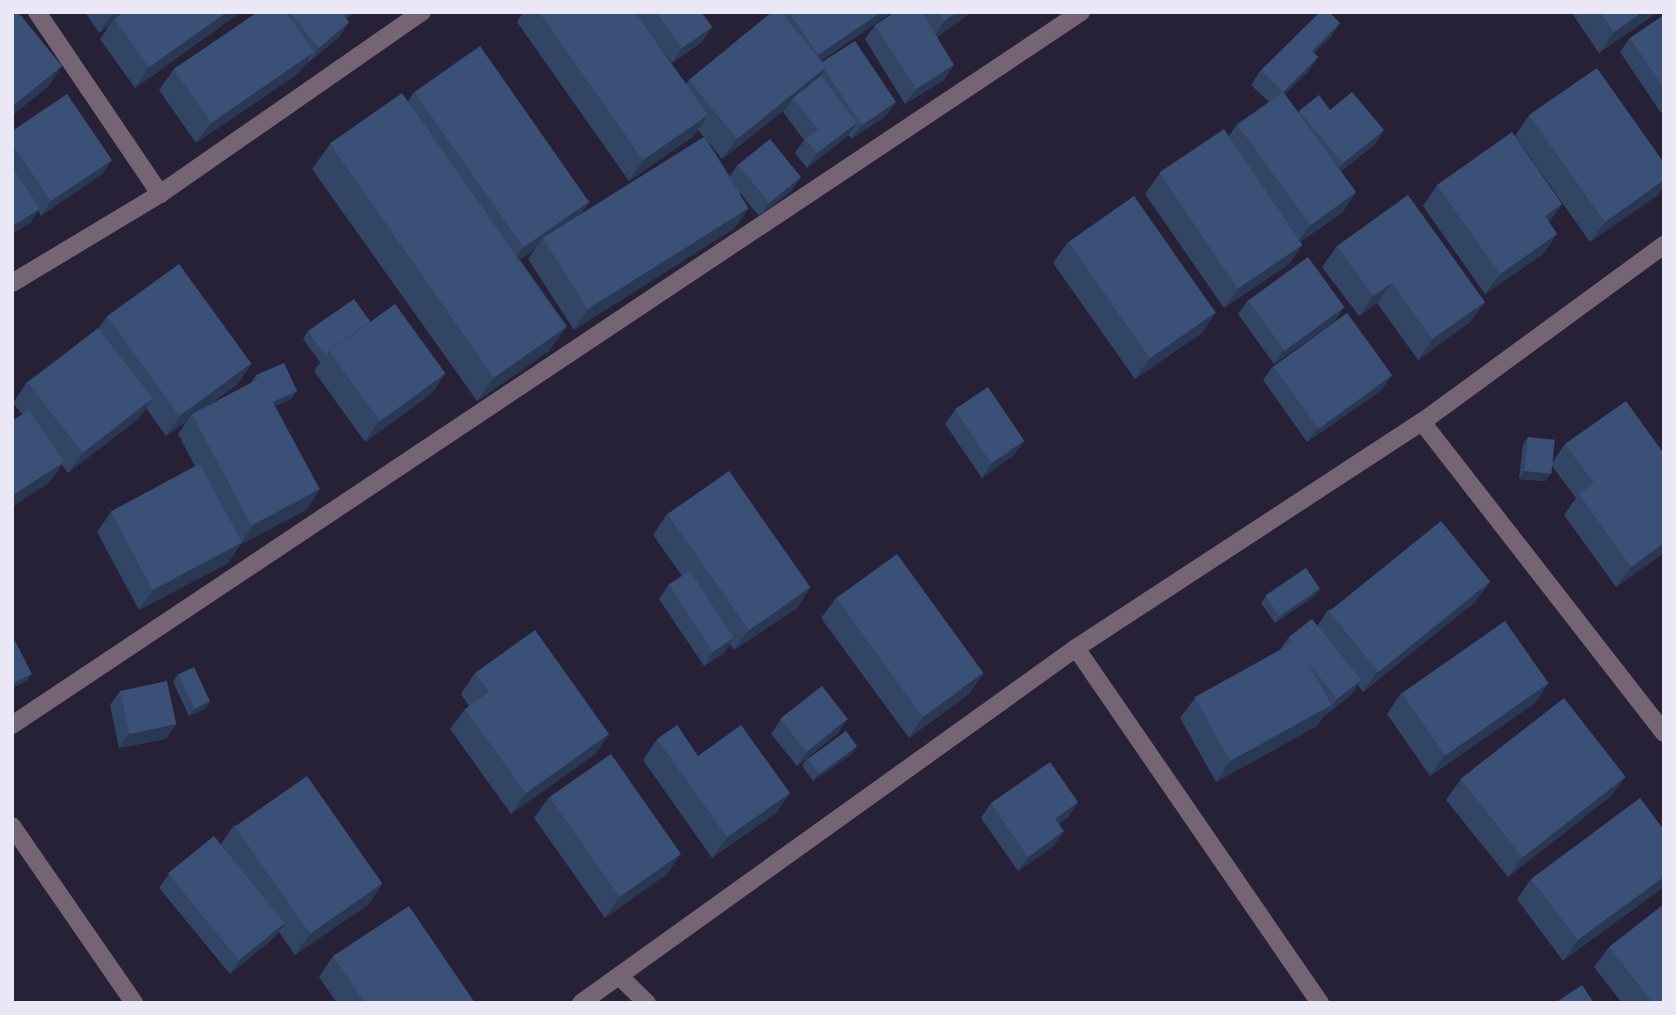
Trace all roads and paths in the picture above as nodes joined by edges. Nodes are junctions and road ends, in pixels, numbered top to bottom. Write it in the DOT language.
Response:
graph roads {
  1 [pos="37,12"];
  2 [pos="422,12"];
  3 [pos="1081,12"];
  4 [pos="160,194"];
  5 [pos="1664,245"];
  6 [pos="12,284"];
  7 [pos="1422,422"];
  8 [pos="1076,648"];
  9 [pos="12,725"];
  10 [pos="1664,733"];
  11 [pos="12,826"];
  12 [pos="619,976"];
  13 [pos="134,1003"];
  14 [pos="581,1003"];
  15 [pos="647,1003"];
  16 [pos="1320,1003"];
  1 -- 4 [label="street"];
  2 -- 4 [label="street"];
  3 -- 9 [label="street"];
  4 -- 6 [label="street"];
  5 -- 7 [label="street"];
  7 -- 8 [label="street"];
  7 -- 10 [label="street"];
  8 -- 12 [label="street"];
  8 -- 16 [label="street"];
  11 -- 13 [label="street"];
  12 -- 14 [label="street"];
  12 -- 15 [label="street"];
}
